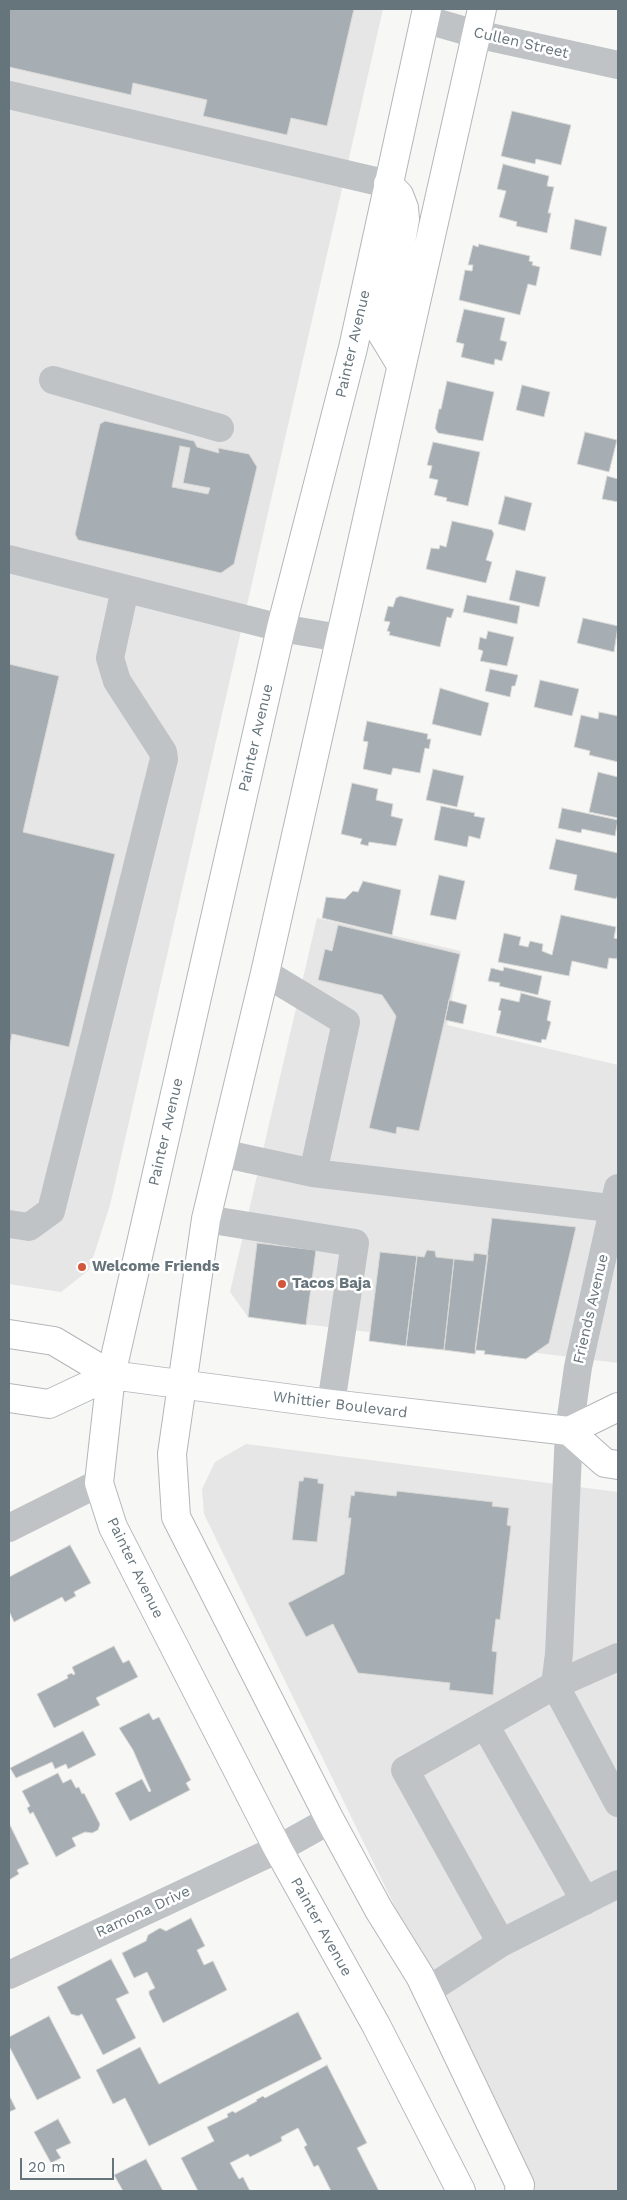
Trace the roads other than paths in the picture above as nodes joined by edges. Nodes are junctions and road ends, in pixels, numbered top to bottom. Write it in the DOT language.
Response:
graph roads {
  1 [pos="425,14"];
  2 [pos="479,21"];
  3 [pos="618,65"];
  4 [pos="9,95"];
  5 [pos="388,184"];
  6 [pos="401,365"];
  7 [pos="53,380"];
  8 [pos="220,428"];
  9 [pos="9,560"];
  10 [pos="125,589"];
  11 [pos="281,628"];
  12 [pos="340,638"];
  13 [pos="265,973"];
  14 [pos="221,1153"];
  15 [pos="313,1173"];
  16 [pos="617,1202"];
  17 [pos="206,1219"];
  18 [pos="9,1224"];
  19 [pos="9,1334"];
  20 [pos="111,1375"];
  21 [pos="183,1386"];
  22 [pos="9,1398"];
  23 [pos="331,1404"];
  24 [pos="618,1408"];
  25 [pos="570,1431"];
  26 [pos="618,1465"];
  27 [pos="99,1483"];
  28 [pos="9,1528"];
  29 [pos="618,1657"];
  30 [pos="555,1685"];
  31 [pos="485,1725"];
  32 [pos="618,1803"];
  33 [pos="330,1820"];
  34 [pos="278,1849"];
  35 [pos="618,1884"];
  36 [pos="585,1900"];
  37 [pos="501,1943"];
  38 [pos="9,1975"];
  39 [pos="427,1991"];
  40 [pos="461,2191"];
  41 [pos="519,2191"];
  1 -- 2 [label="street, Cullen Street"];
  1 -- 5 [label="main road, Painter Avenue"];
  2 -- 3 [label="street, Cullen Street"];
  2 -- 6 [label="main road"];
  4 -- 5 [label="street"];
  5 -- 6 [label="main road"];
  5 -- 11 [label="main road, Painter Avenue"];
  6 -- 12 [label="main road"];
  7 -- 8 [label="street"];
  9 -- 10 [label="street"];
  10 -- 11 [label="street"];
  10 -- 18 [label="street"];
  11 -- 12 [label="street"];
  11 -- 20 [label="main road, Painter Avenue"];
  12 -- 13 [label="main road"];
  13 -- 14 [label="main road"];
  13 -- 15 [label="street"];
  14 -- 15 [label="street"];
  14 -- 17 [label="main road"];
  15 -- 16 [label="street"];
  16 -- 25 [label="street, Friends Avenue"];
  17 -- 21 [label="main road"];
  17 -- 23 [label="street"];
  19 -- 20 [label="main road, Whittier Boulevard"];
  20 -- 21 [label="main road, Whittier Boulevard"];
  20 -- 22 [label="main road"];
  20 -- 27 [label="main road, Painter Avenue"];
  21 -- 23 [label="main road, Whittier Boulevard"];
  21 -- 33 [label="main road"];
  23 -- 25 [label="main road, Whittier Boulevard"];
  24 -- 25 [label="main road"];
  25 -- 26 [label="main road"];
  25 -- 30 [label="street, Friends Avenue"];
  27 -- 28 [label="street"];
  27 -- 34 [label="main road, Painter Avenue"];
  29 -- 30 [label="street"];
  30 -- 31 [label="street"];
  30 -- 32 [label="street"];
  31 -- 36 [label="street"];
  31 -- 37 [label="street"];
  33 -- 34 [label="street, Ramona Drive"];
  33 -- 39 [label="main road"];
  34 -- 38 [label="street, Ramona Drive"];
  34 -- 40 [label="main road, Painter Avenue"];
  35 -- 36 [label="street"];
  36 -- 37 [label="street"];
  37 -- 39 [label="street"];
  39 -- 41 [label="main road"];
}
